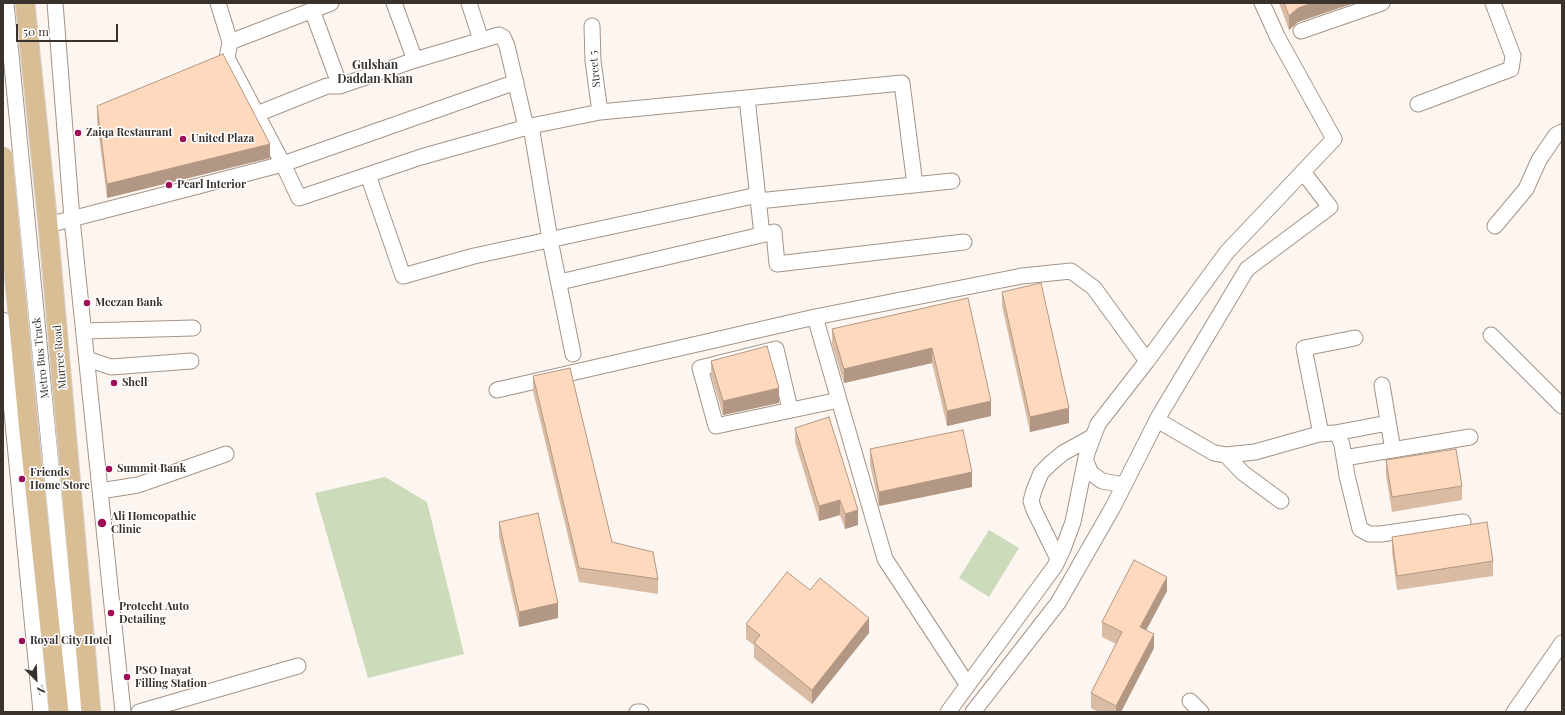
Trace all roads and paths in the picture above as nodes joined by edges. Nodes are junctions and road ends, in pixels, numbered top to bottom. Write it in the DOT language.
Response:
graph roads {
  1 [pos="6,3"];
  2 [pos="25,3"];
  3 [pos="55,3"];
  4 [pos="218,3"];
  5 [pos="331,3"];
  6 [pos="394,3"];
  7 [pos="469,3"];
  8 [pos="1262,3"];
  9 [pos="1382,3"];
  10 [pos="1493,3"];
  11 [pos="312,10"];
  12 [pos="592,26"];
  13 [pos="1301,31"];
  14 [pos="481,40"];
  15 [pos="230,42"];
  16 [pos="415,60"];
  17 [pos="516,82"];
  18 [pos="340,86"];
  19 [pos="747,98"];
  20 [pos="1418,104"];
  21 [pos="600,112"];
  22 [pos="257,114"];
  23 [pos="528,126"];
  24 [pos="1562,132"];
  25 [pos="3,157"];
  26 [pos="283,164"];
  27 [pos="1303,172"];
  28 [pos="368,175"];
  29 [pos="952,181"];
  30 [pos="915,185"];
  31 [pos="758,198"];
  32 [pos="72,219"];
  33 [pos="48,225"];
  34 [pos="1495,226"];
  35 [pos="762,234"];
  36 [pos="550,240"];
  37 [pos="964,242"];
  38 [pos="1227,252"];
  39 [pos="1247,268"];
  40 [pos="560,282"];
  41 [pos="815,317"];
  42 [pos="3,320"];
  43 [pos="193,328"];
  44 [pos="84,331"];
  45 [pos="1491,335"];
  46 [pos="1355,338"];
  47 [pos="573,354"];
  48 [pos="87,359"];
  49 [pos="191,361"];
  50 [pos="1147,361"];
  51 [pos="1382,385"];
  52 [pos="498,390"];
  53 [pos="839,400"];
  54 [pos="1562,406"];
  55 [pos="790,409"];
  56 [pos="1157,420"];
  57 [pos="1388,423"];
  58 [pos="1328,434"];
  59 [pos="16,436"];
  60 [pos="1092,436"];
  61 [pos="1470,437"];
  62 [pos="1393,450"];
  63 [pos="226,454"];
  64 [pos="1226,454"];
  65 [pos="1344,458"];
  66 [pos="1086,462"];
  67 [pos="1124,485"];
  68 [pos="100,491"];
  69 [pos="1281,501"];
  70 [pos="1463,522"];
  71 [pos="1056,563"];
  72 [pos="1074,577"];
  73 [pos="1562,642"];
  74 [pos="298,666"];
  75 [pos="967,684"];
  76 [pos="1190,701"];
  77 [pos="41,712"];
  78 [pos="59,712"];
  79 [pos="75,712"];
  80 [pos="91,712"];
  81 [pos="123,712"];
  82 [pos="139,712"];
  83 [pos="637,712"];
  84 [pos="641,712"];
  85 [pos="948,712"];
  86 [pos="973,712"];
  87 [pos="1201,712"];
  88 [pos="1514,712"];
  1 -- 79 [label="street, Metro Bus Track"];
  2 -- 33 [label="main road, Murree Road"];
  3 -- 32 [label="street"];
  4 -- 15 [label="street"];
  5 -- 11 [label="street"];
  6 -- 16 [label="street"];
  7 -- 14 [label="street"];
  8 -- 27 [label="street"];
  9 -- 13 [label="street"];
  10 -- 20 [label="street"];
  11 -- 15 [label="street"];
  11 -- 18 [label="street"];
  12 -- 21 [label="street, Street 5"];
  14 -- 16 [label="street"];
  14 -- 17 [label="street"];
  15 -- 22 [label="street"];
  16 -- 18 [label="street"];
  17 -- 23 [label="street"];
  17 -- 26 [label="street"];
  18 -- 22 [label="street"];
  19 -- 21 [label="street"];
  19 -- 30 [label="street"];
  19 -- 31 [label="street"];
  21 -- 23 [label="street"];
  22 -- 26 [label="street"];
  23 -- 28 [label="street"];
  23 -- 36 [label="street"];
  24 -- 34 [label="street"];
  25 -- 59 [label="main road"];
  26 -- 28 [label="street"];
  26 -- 32 [label="street"];
  27 -- 38 [label="street"];
  27 -- 39 [label="street"];
  28 -- 36 [label="street"];
  29 -- 30 [label="street"];
  30 -- 31 [label="street"];
  31 -- 35 [label="street"];
  31 -- 36 [label="street"];
  32 -- 33 [label="street"];
  32 -- 44 [label="street"];
  33 -- 80 [label="main road, Murree Road"];
  35 -- 37 [label="street"];
  35 -- 40 [label="street"];
  36 -- 40 [label="street"];
  38 -- 39 [label="street"];
  38 -- 50 [label="street"];
  39 -- 56 [label="street"];
  40 -- 47 [label="street"];
  41 -- 50 [label="street"];
  41 -- 52 [label="street"];
  41 -- 53 [label="street"];
  42 -- 59 [label="street"];
  43 -- 44 [label="street"];
  44 -- 48 [label="street"];
  45 -- 54 [label="street"];
  46 -- 58 [label="street"];
  48 -- 49 [label="street"];
  48 -- 68 [label="street"];
  50 -- 60 [label="street"];
  51 -- 57 [label="street"];
  53 -- 55 [label="street"];
  53 -- 75 [label="street"];
  55 -- 55 [label="street"];
  56 -- 64 [label="street"];
  56 -- 67 [label="street"];
  57 -- 58 [label="street"];
  57 -- 62 [label="street"];
  58 -- 64 [label="street"];
  58 -- 65 [label="street"];
  59 -- 77 [label="street"];
  59 -- 78 [label="main road"];
  60 -- 66 [label="street"];
  60 -- 71 [label="street"];
  61 -- 62 [label="street"];
  62 -- 65 [label="street"];
  63 -- 68 [label="street"];
  64 -- 69 [label="street"];
  65 -- 70 [label="street"];
  66 -- 67 [label="street"];
  66 -- 71 [label="street"];
  67 -- 72 [label="street"];
  68 -- 81 [label="street"];
  71 -- 72 [label="street"];
  71 -- 75 [label="street"];
  72 -- 86 [label="street"];
  73 -- 88 [label="street"];
  74 -- 82 [label="street"];
  75 -- 85 [label="street"];
  76 -- 87 [label="street"];
  83 -- 84 [label="street"];
}
